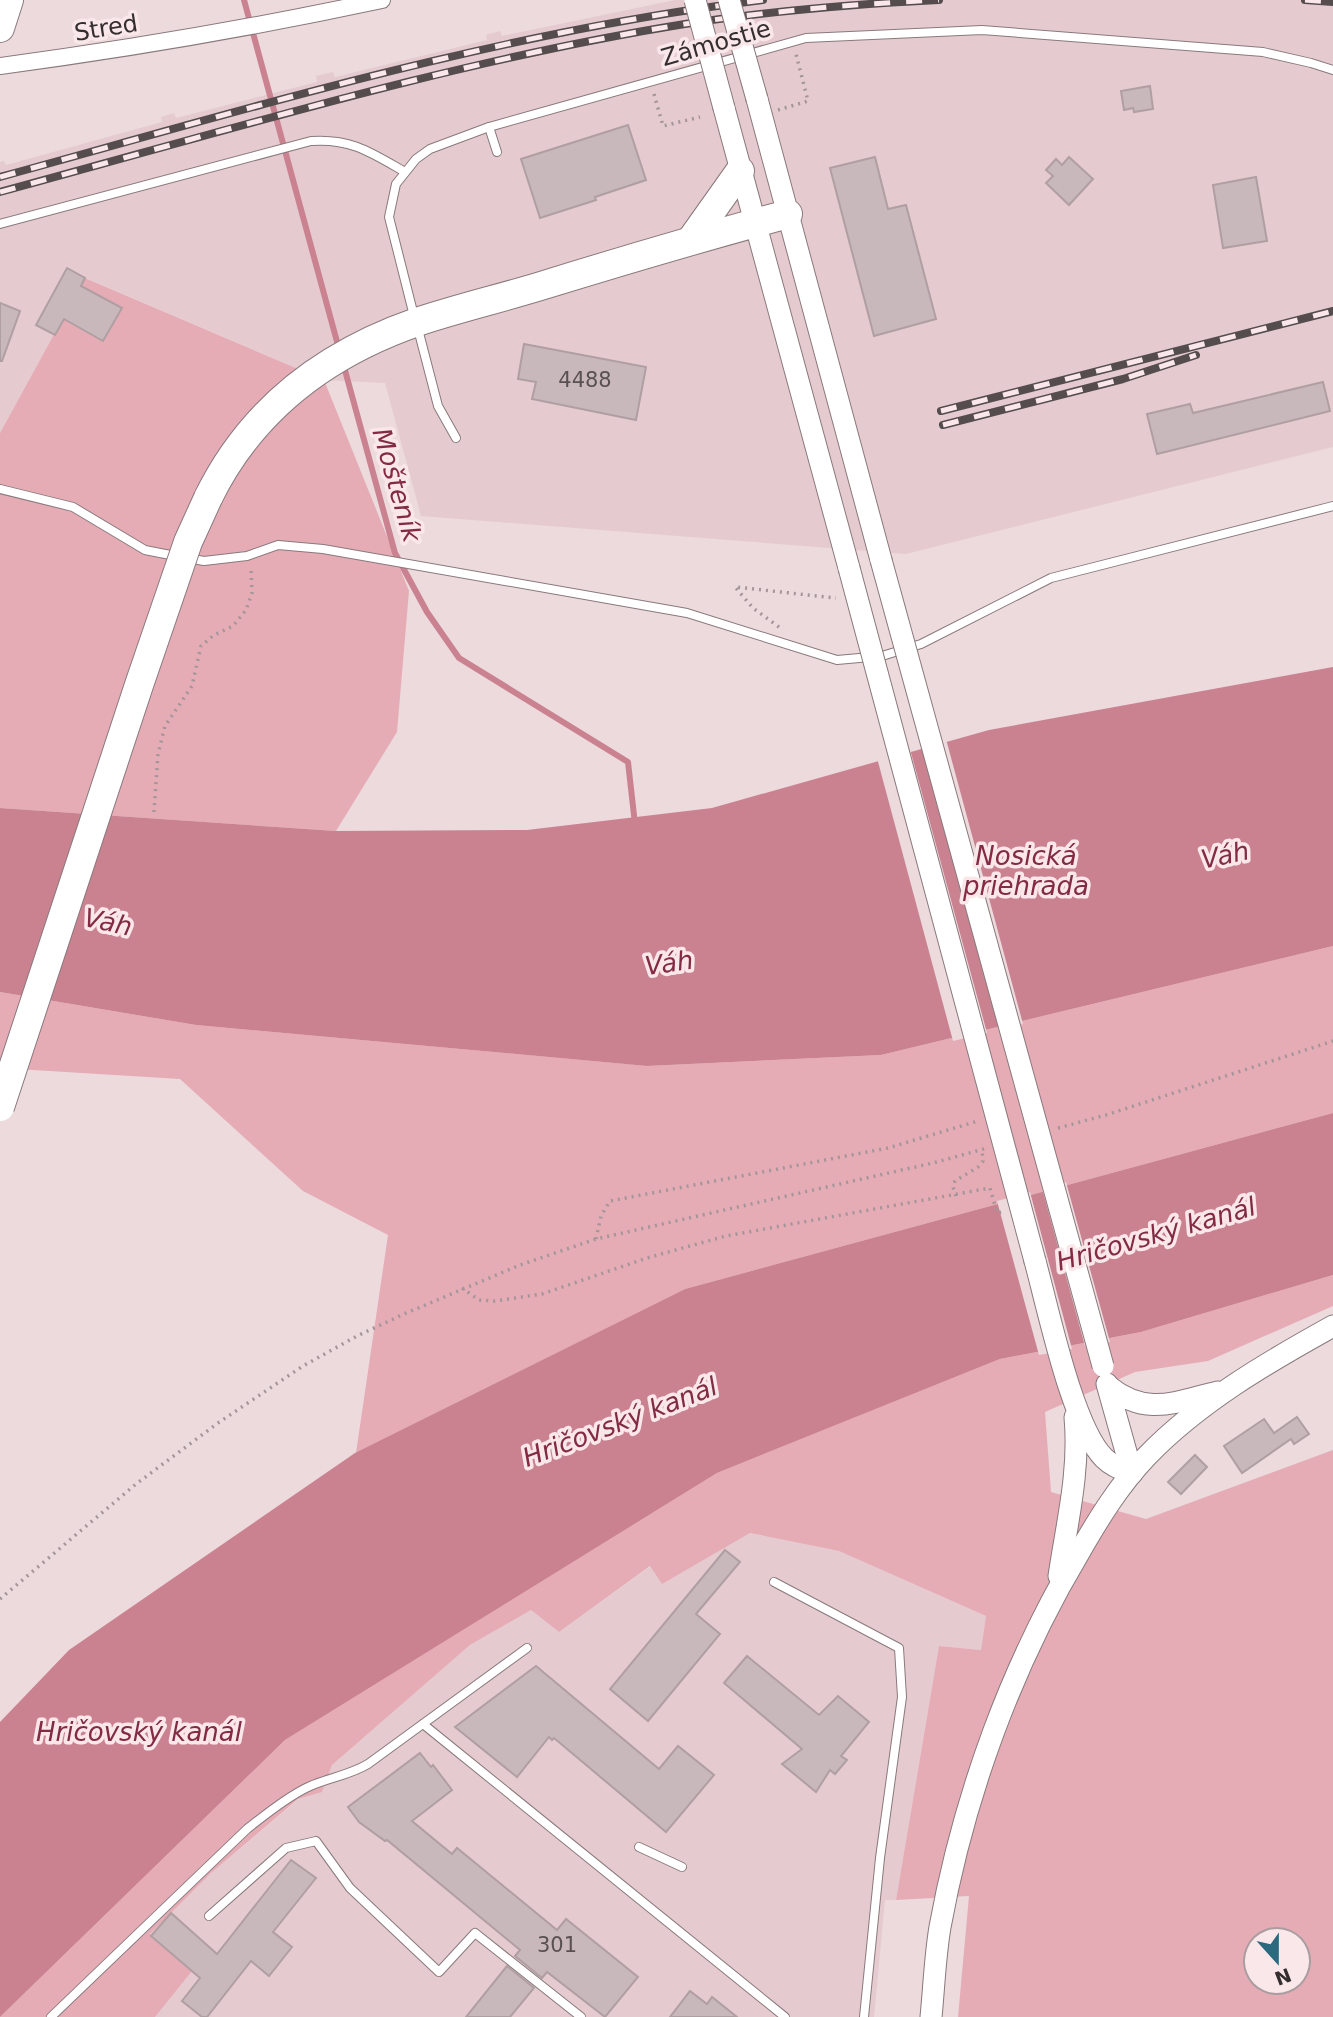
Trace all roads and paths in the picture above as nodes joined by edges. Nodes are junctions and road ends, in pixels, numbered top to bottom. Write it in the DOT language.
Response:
graph roads {
  1 [pos="9,0"];
  2 [pos="382,0"];
  3 [pos="695,0"];
  4 [pos="729,0"];
  5 [pos="0,28"];
  6 [pos="796,53"];
  7 [pos="0,66"];
  8 [pos="1333,70"];
  9 [pos="654,93"];
  10 [pos="776,110"];
  11 [pos="700,117"];
  12 [pos="489,127"];
  13 [pos="497,152"];
  14 [pos="740,171"];
  15 [pos="405,172"];
  16 [pos="788,214"];
  17 [pos="754,223"];
  18 [pos="0,224"];
  19 [pos="691,240"];
  20 [pos="416,323"];
  21 [pos="456,438"];
  22 [pos="0,489"];
  23 [pos="1333,506"];
  24 [pos="247,556"];
  25 [pos="838,599"];
  26 [pos="792,646"];
  27 [pos="154,812"];
  28 [pos="1333,1041"];
  29 [pos="0,1107"];
  30 [pos="980,1120"];
  31 [pos="1056,1129"];
  32 [pos="994,1146"];
  33 [pos="982,1150"];
  34 [pos="956,1196"];
  35 [pos="1004,1210"];
  36 [pos="596,1239"];
  37 [pos="462,1288"];
  38 [pos="1333,1326"];
  39 [pos="1105,1376"];
  40 [pos="1228,1390"];
  41 [pos="1073,1398"];
  42 [pos="1132,1473"];
  43 [pos="774,1583"];
  44 [pos="1057,1588"];
  45 [pos="0,1600"];
  46 [pos="527,1648"];
  47 [pos="423,1724"];
  48 [pos="639,1847"];
  49 [pos="682,1867"];
  50 [pos="209,1916"];
  51 [pos="51,2017"];
  52 [pos="581,2017"];
  53 [pos="785,2017"];
  54 [pos="864,2017"];
  55 [pos="931,2017"];
  1 -- 5 [label="highway"];
  2 -- 7 [label="street, Stred"];
  3 -- 14 [label="main road, bridge"];
  4 -- 16 [label="main road, bridge"];
  6 -- 10 [label="path"];
  8 -- 12 [label="lane, Zámostie"];
  9 -- 11 [label="path"];
  12 -- 13 [label="lane"];
  12 -- 15 [label="lane, Zámostie"];
  14 -- 17 [label="main road"];
  14 -- 19 [label="highway"];
  15 -- 18 [label="lane"];
  15 -- 20 [label="lane, Zámostie"];
  16 -- 17 [label="highway"];
  16 -- 39 [label="main road, bridge"];
  17 -- 19 [label="highway"];
  17 -- 41 [label="main road, bridge"];
  19 -- 20 [label="highway"];
  20 -- 21 [label="lane, Zámostie"];
  20 -- 29 [label="highway, bridge"];
  22 -- 24 [label="lane"];
  23 -- 26 [label="lane"];
  24 -- 26 [label="lane"];
  24 -- 27 [label="path"];
  25 -- 26 [label="path"];
  28 -- 31 [label="path"];
  30 -- 36 [label="path"];
  32 -- 33 [label="path"];
  33 -- 34 [label="path"];
  33 -- 36 [label="path"];
  34 -- 35 [label="path"];
  34 -- 37 [label="path"];
  36 -- 37 [label="path"];
  37 -- 45 [label="path"];
  38 -- 40 [label="main road"];
  39 -- 40 [label="main road"];
  39 -- 42 [label="main road"];
  40 -- 42 [label="main road"];
  41 -- 42 [label="main road"];
  41 -- 44 [label="main road"];
  42 -- 44 [label="main road"];
  43 -- 54 [label="lane"];
  44 -- 55 [label="main road"];
  46 -- 47 [label="lane"];
  47 -- 51 [label="lane"];
  47 -- 53 [label="lane"];
  48 -- 49 [label="lane"];
  50 -- 52 [label="lane"];
}
